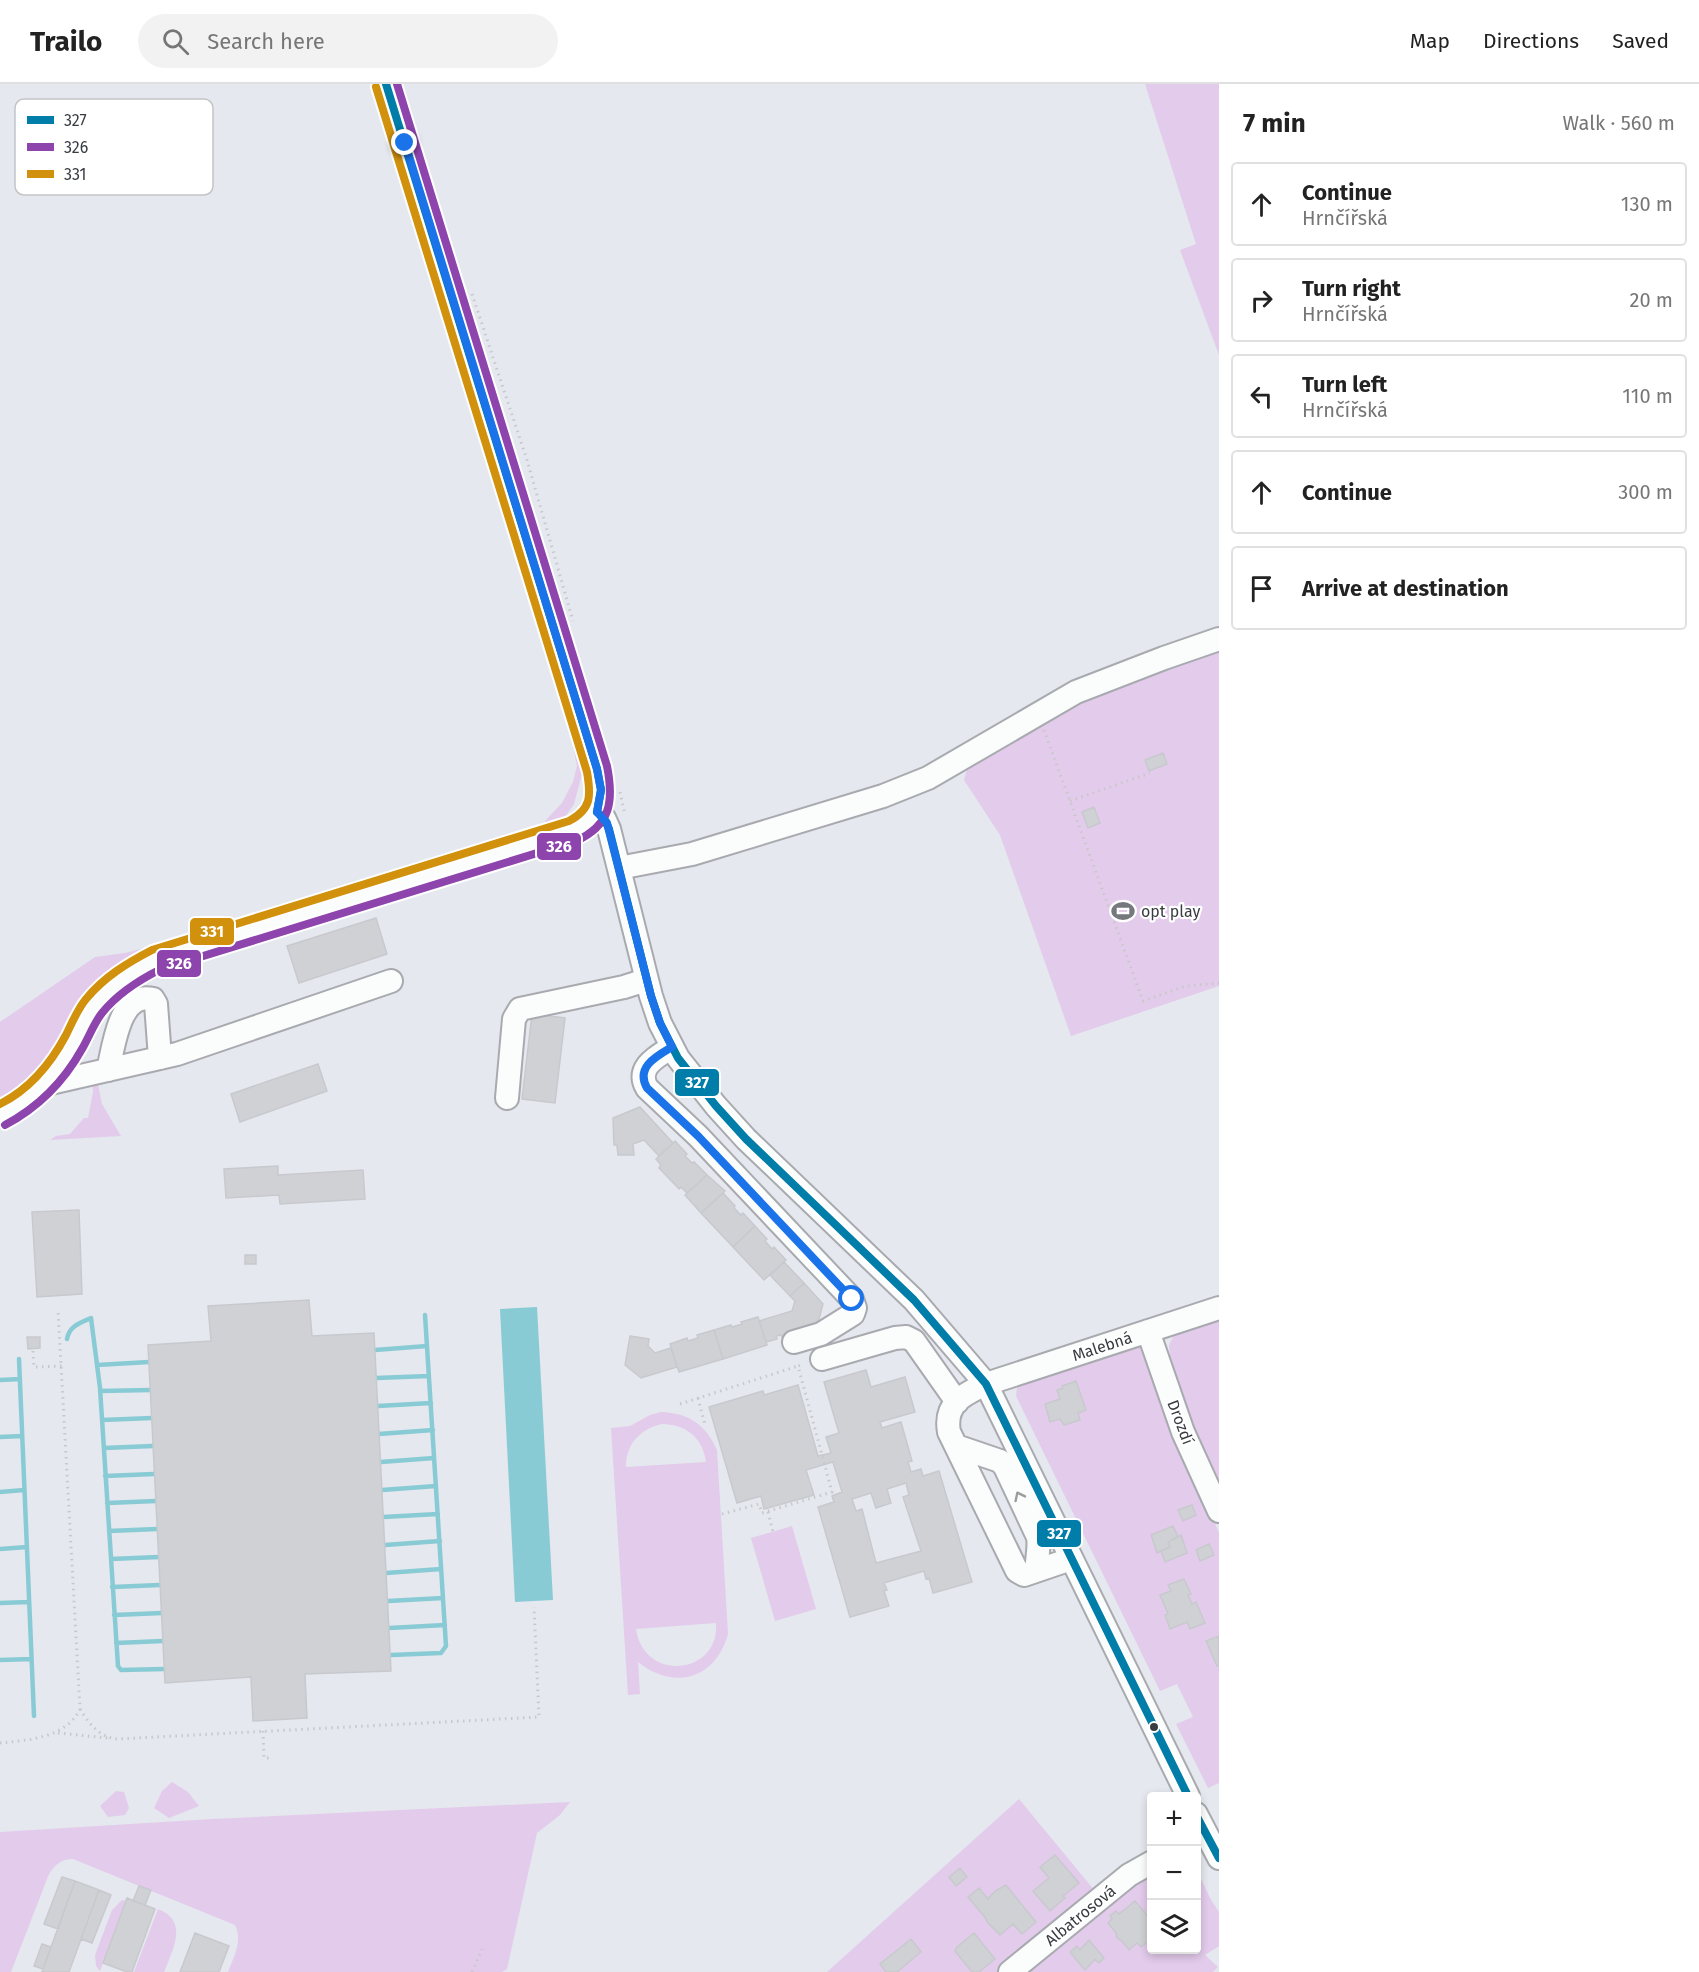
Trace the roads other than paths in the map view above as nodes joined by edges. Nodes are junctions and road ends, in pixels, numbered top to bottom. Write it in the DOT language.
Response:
graph roads {
  1 [pos="386,84"];
  2 [pos="1219,639"];
  3 [pos="597,812"];
  4 [pos="619,868"];
  5 [pos="646,980"];
  6 [pos="391,981"];
  7 [pos="672,1047"];
  8 [pos="160,1058"];
  9 [pos="108,1070"];
  10 [pos="46,1084"];
  11 [pos="507,1098"];
  12 [pos="0,1116"];
  13 [pos="1219,1308"];
  14 [pos="1148,1331"];
  15 [pos="794,1342"];
  16 [pos="822,1359"];
  17 [pos="986,1384"];
  18 [pos="957,1402"];
  19 [pos="956,1446"];
  20 [pos="1219,1511"];
  21 [pos="1071,1559"];
  22 [pos="1037,1570"];
  23 [pos="1186,1792"];
  24 [pos="1201,1830"];
  25 [pos="1219,1857"];
  26 [pos="1147,1865"];
  27 [pos="1010,1972"];
  1 -- 3 [label="street"];
  2 -- 4 [label="street"];
  3 -- 4 [label="street"];
  3 -- 10 [label="street"];
  4 -- 5 [label="street"];
  5 -- 7 [label="street"];
  5 -- 11 [label="street"];
  6 -- 8 [label="street"];
  7 -- 15 [label="street"];
  7 -- 17 [label="street"];
  8 -- 9 [label="street"];
  8 -- 9 [label="street"];
  9 -- 10 [label="street"];
  10 -- 12 [label="street"];
  13 -- 14 [label="street, Malebná"];
  14 -- 17 [label="street, Malebná"];
  14 -- 20 [label="street, Drozdí"];
  16 -- 18 [label="street"];
  17 -- 18 [label="street, Malebná"];
  17 -- 21 [label="street"];
  18 -- 19 [label="street"];
  19 -- 22 [label="street"];
  22 -- 19 [label="street, one-way"];
  21 -- 22 [label="street"];
  21 -- 23 [label="street"];
  24 -- 25 [label="street"];
  26 -- 27 [label="street, Albatrosová"];
}
